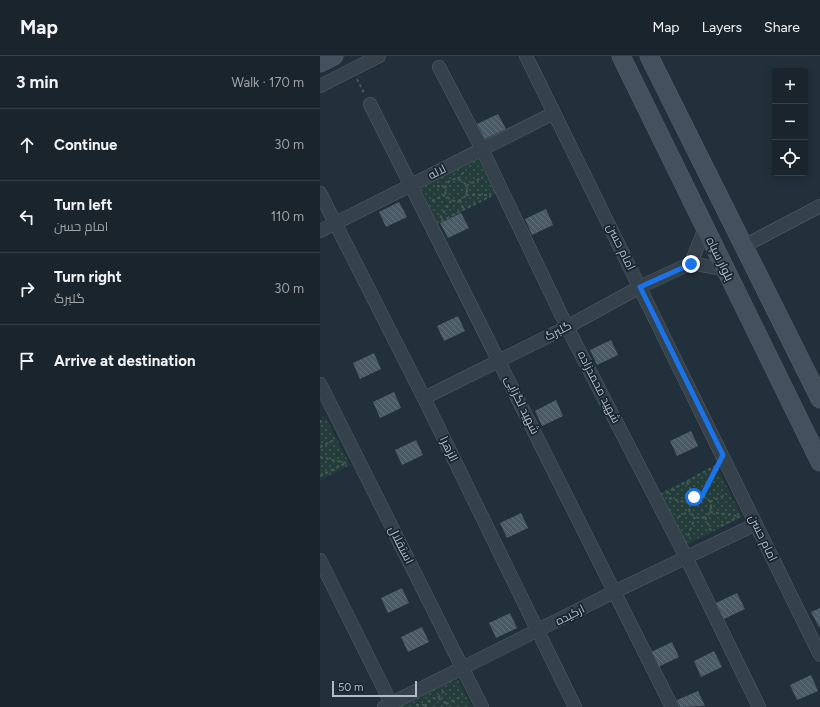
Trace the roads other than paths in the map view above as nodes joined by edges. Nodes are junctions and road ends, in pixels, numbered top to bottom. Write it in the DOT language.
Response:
graph roads {
  1 [pos="334,56"];
  2 [pos="379,56"];
  3 [pos="526,56"];
  4 [pos="621,56"];
  5 [pos="649,56"];
  6 [pos="320,63"];
  7 [pos="440,66"];
  8 [pos="320,86"];
  9 [pos="370,104"];
  10 [pos="554,113"];
  11 [pos="482,149"];
  12 [pos="410,185"];
  13 [pos="320,193"];
  14 [pos="820,206"];
  15 [pos="335,223"];
  16 [pos="705,228"];
  17 [pos="320,231"];
  18 [pos="744,246"];
  19 [pos="691,264"];
  20 [pos="726,270"];
  21 [pos="640,287"];
  22 [pos="568,327"];
  23 [pos="499,361"];
  24 [pos="320,384"];
  25 [pos="424,398"];
  26 [pos="820,399"];
  27 [pos="820,462"];
  28 [pos="756,524"];
  29 [pos="686,557"];
  30 [pos="320,560"];
  31 [pos="614,592"];
  32 [pos="538,631"];
  33 [pos="820,655"];
  34 [pos="463,668"];
  35 [pos="389,706"];
  36 [pos="482,707"];
  37 [pos="575,707"];
  38 [pos="672,707"];
  39 [pos="759,707"];
  1 -- 6 [label="main road"];
  2 -- 8 [label="street"];
  3 -- 10 [label="street, امام حسن"];
  4 -- 16 [label="main road, بلوار سپاه"];
  5 -- 18 [label="main road"];
  7 -- 11 [label="street, شهید محمدزاده"];
  9 -- 12 [label="street, شهید لگزایی"];
  10 -- 11 [label="street, لاله"];
  10 -- 21 [label="street, امام حسن"];
  11 -- 12 [label="street, لاله"];
  11 -- 22 [label="street, شهید محمدزاده"];
  12 -- 15 [label="street, لاله"];
  12 -- 23 [label="street, شهید لگزایی"];
  13 -- 15 [label="street, الزهرا"];
  14 -- 18 [label="street"];
  15 -- 17 [label="street, لاله"];
  15 -- 25 [label="street, الزهرا"];
  16 -- 19 [label="street"];
  16 -- 20 [label="main road, بلوار سپاه"];
  18 -- 26 [label="main road"];
  19 -- 20 [label="street"];
  19 -- 21 [label="street, گلبرگ"];
  20 -- 27 [label="main road, بلوار سپاه"];
  21 -- 22 [label="street, گلبرگ"];
  21 -- 28 [label="street, امام حسن"];
  22 -- 23 [label="street, گلبرگ"];
  22 -- 29 [label="street, شهید محمدزاده"];
  23 -- 25 [label="street, گلبرگ"];
  23 -- 31 [label="street, شهید لگزایی"];
  24 -- 34 [label="street, استقلال"];
  25 -- 32 [label="street, الزهرا"];
  28 -- 29 [label="street, ارکیده"];
  28 -- 33 [label="street, امام حسن"];
  29 -- 31 [label="street, ارکیده"];
  29 -- 39 [label="street, شهید محمدزاده"];
  30 -- 35 [label="street"];
  31 -- 32 [label="street, ارکیده"];
  31 -- 38 [label="street, شهید لگزایی"];
  32 -- 34 [label="street, ارکیده"];
  32 -- 37 [label="street, الزهرا"];
  34 -- 35 [label="street, ارکیده"];
  34 -- 36 [label="street, استقلال"];
}
